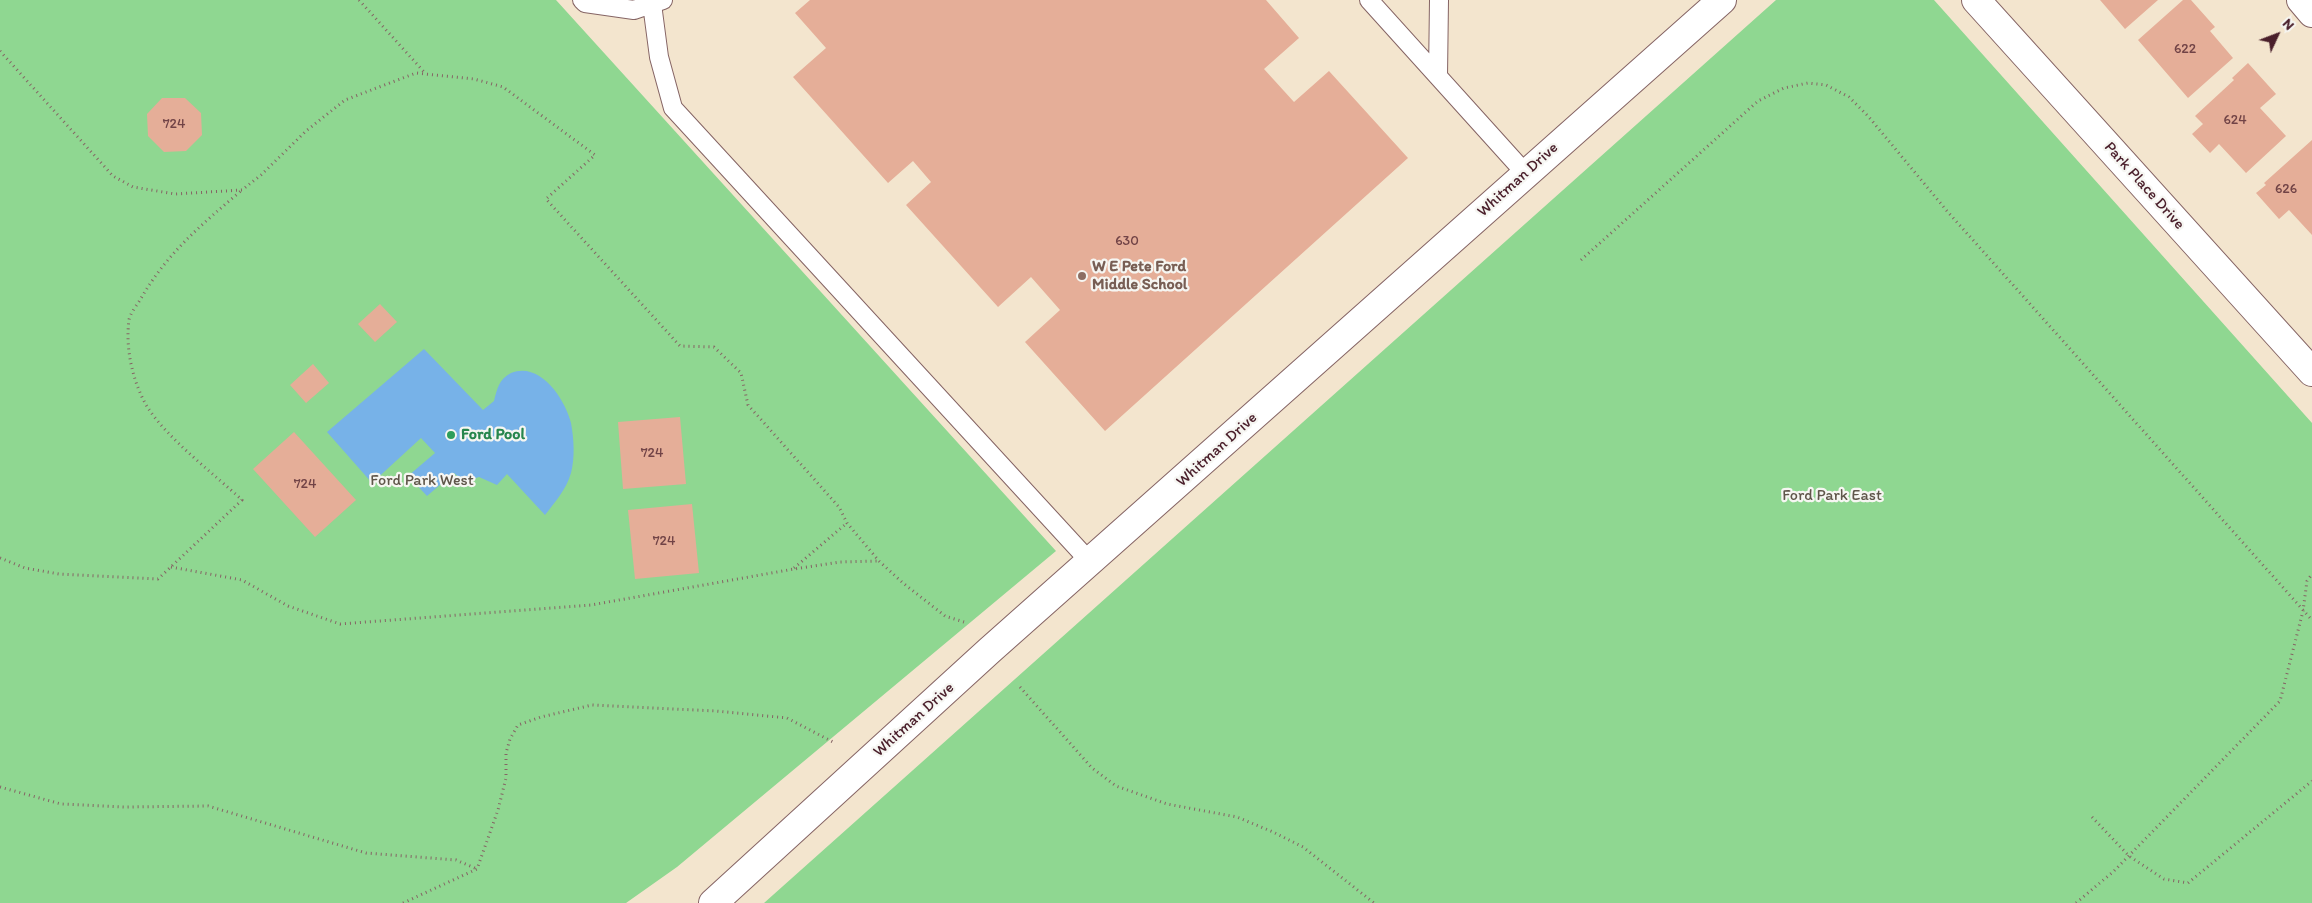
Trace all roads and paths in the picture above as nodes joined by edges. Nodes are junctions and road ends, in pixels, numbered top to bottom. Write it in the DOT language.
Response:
graph roads {
  1 [pos="359,0"];
  2 [pos="582,0"];
  3 [pos="1369,0"];
  4 [pos="1439,0"];
  5 [pos="1722,0"];
  6 [pos="1976,0"];
  7 [pos="2301,0"];
  8 [pos="658,2"];
  9 [pos="2312,13"];
  10 [pos="0,51"];
  11 [pos="425,73"];
  12 [pos="1438,76"];
  13 [pos="1526,174"];
  14 [pos="242,190"];
  15 [pos="1581,260"];
  16 [pos="2312,372"];
  17 [pos="847,522"];
  18 [pos="0,558"];
  19 [pos="879,561"];
  20 [pos="1091,563"];
  21 [pos="171,567"];
  22 [pos="794,569"];
  23 [pos="2312,574"];
  24 [pos="2303,611"];
  25 [pos="2312,620"];
  26 [pos="964,622"];
  27 [pos="1020,687"];
  28 [pos="833,742"];
  29 [pos="2312,781"];
  30 [pos="0,787"];
  31 [pos="2092,818"];
  32 [pos="2129,856"];
  33 [pos="478,869"];
  34 [pos="403,903"];
  35 [pos="713,903"];
  36 [pos="1374,903"];
  37 [pos="2076,903"];
  1 -- 11 [label="path"];
  2 -- 8 [label="lane"];
  3 -- 12 [label="lane"];
  4 -- 12 [label="lane"];
  5 -- 13 [label="street, Whitman Drive"];
  6 -- 16 [label="street, Park Place Drive"];
  7 -- 9 [label="street"];
  8 -- 20 [label="lane"];
  10 -- 14 [label="path"];
  11 -- 14 [label="path"];
  11 -- 17 [label="path"];
  12 -- 13 [label="lane"];
  13 -- 20 [label="street, Whitman Drive"];
  14 -- 21 [label="path"];
  15 -- 24 [label="path"];
  17 -- 19 [label="path"];
  17 -- 22 [label="path"];
  18 -- 21 [label="path"];
  19 -- 22 [label="path"];
  19 -- 26 [label="path"];
  20 -- 35 [label="street, Whitman Drive"];
  21 -- 22 [label="path"];
  23 -- 24 [label="path"];
  24 -- 25 [label="path"];
  24 -- 32 [label="path"];
  27 -- 36 [label="path"];
  28 -- 33 [label="path"];
  29 -- 32 [label="path"];
  30 -- 33 [label="path"];
  31 -- 32 [label="path"];
  32 -- 37 [label="path"];
  33 -- 34 [label="path"];
}
